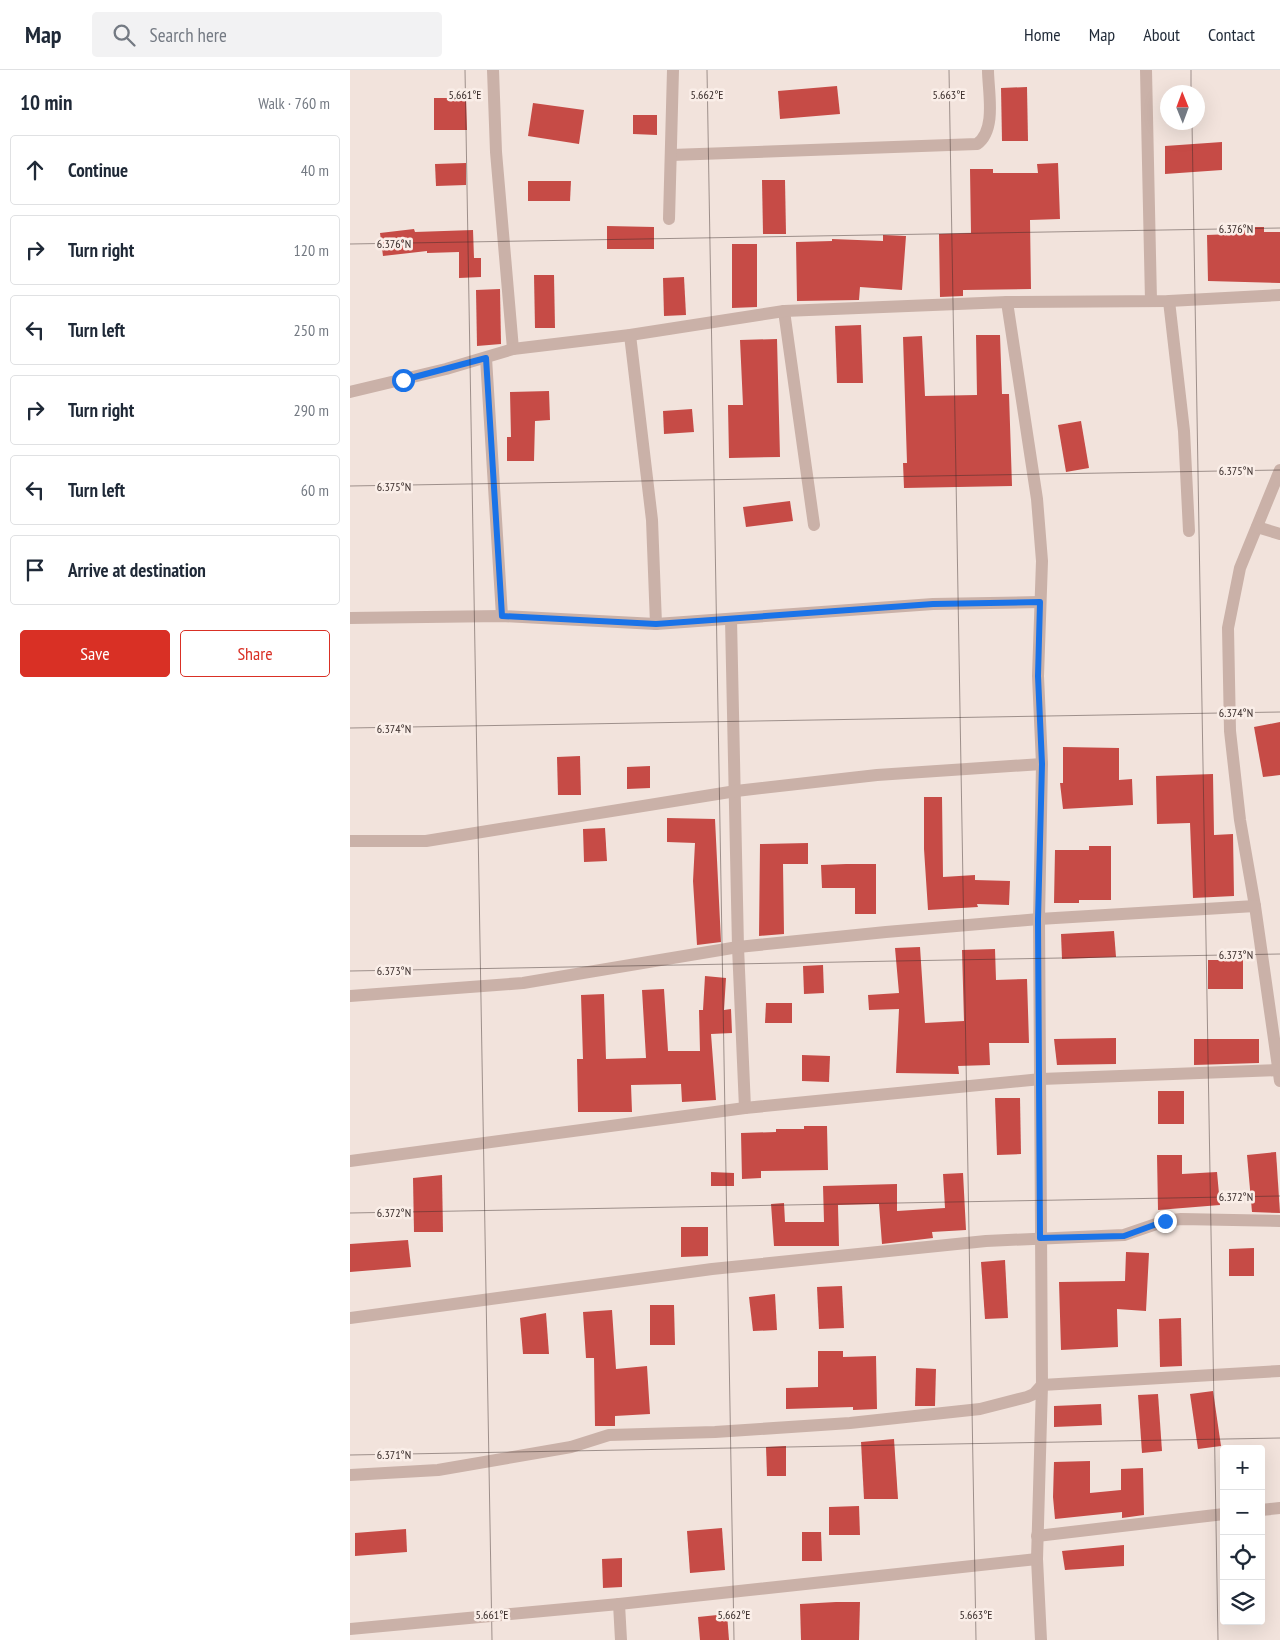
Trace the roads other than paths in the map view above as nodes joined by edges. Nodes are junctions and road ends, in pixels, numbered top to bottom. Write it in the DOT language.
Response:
graph roads {
  1 [pos="494,70"];
  2 [pos="673,70"];
  3 [pos="988,70"];
  4 [pos="1146,70"];
  5 [pos="671,156"];
  6 [pos="669,219"];
  7 [pos="1280,295"];
  8 [pos="1151,301"];
  9 [pos="1007,302"];
  10 [pos="1169,302"];
  11 [pos="784,311"];
  12 [pos="630,335"];
  13 [pos="513,350"];
  14 [pos="486,358"];
  15 [pos="350,392"];
  16 [pos="1280,470"];
  17 [pos="814,524"];
  18 [pos="1257,527"];
  19 [pos="1189,531"];
  20 [pos="1280,534"];
  21 [pos="1040,602"];
  22 [pos="502,616"];
  23 [pos="350,618"];
  24 [pos="731,619"];
  25 [pos="656,624"];
  26 [pos="1042,764"];
  27 [pos="736,791"];
  28 [pos="350,841"];
  29 [pos="1255,906"];
  30 [pos="1038,919"];
  31 [pos="738,947"];
  32 [pos="350,996"];
  33 [pos="1279,1074"];
  34 [pos="1041,1079"];
  35 [pos="745,1108"];
  36 [pos="350,1161"];
  37 [pos="1280,1221"];
  38 [pos="1040,1238"];
  39 [pos="350,1318"];
  40 [pos="1280,1371"];
  41 [pos="1042,1385"];
  42 [pos="350,1476"];
  43 [pos="1280,1508"];
  44 [pos="1265,1510"];
  45 [pos="1220,1514"];
  46 [pos="1038,1536"];
  47 [pos="1037,1559"];
  48 [pos="619,1604"];
  49 [pos="350,1629"];
  50 [pos="622,1640"];
  51 [pos="1041,1640"];
  1 -- 13 [label="street"];
  2 -- 5 [label="street"];
  3 -- 5 [label="street"];
  4 -- 8 [label="street"];
  5 -- 6 [label="street"];
  7 -- 10 [label="street"];
  8 -- 9 [label="street"];
  8 -- 10 [label="street"];
  9 -- 11 [label="street"];
  9 -- 21 [label="street"];
  10 -- 19 [label="street"];
  11 -- 12 [label="street"];
  11 -- 17 [label="street"];
  12 -- 13 [label="street"];
  12 -- 25 [label="street"];
  13 -- 14 [label="street"];
  14 -- 15 [label="street"];
  14 -- 22 [label="street"];
  16 -- 18 [label="street"];
  18 -- 20 [label="street"];
  18 -- 29 [label="street"];
  21 -- 24 [label="street"];
  21 -- 26 [label="street"];
  22 -- 23 [label="street"];
  22 -- 25 [label="street"];
  24 -- 25 [label="street"];
  24 -- 27 [label="street"];
  26 -- 27 [label="street"];
  26 -- 30 [label="street"];
  27 -- 28 [label="street"];
  27 -- 31 [label="street"];
  29 -- 30 [label="street"];
  29 -- 33 [label="street"];
  30 -- 31 [label="street"];
  30 -- 34 [label="street"];
  31 -- 32 [label="street"];
  31 -- 35 [label="street"];
  33 -- 34 [label="street"];
  34 -- 35 [label="street"];
  34 -- 38 [label="street"];
  35 -- 36 [label="street"];
  37 -- 38 [label="street"];
  38 -- 39 [label="street"];
  38 -- 41 [label="street"];
  40 -- 41 [label="street"];
  41 -- 42 [label="street"];
  41 -- 46 [label="street"];
  43 -- 44 [label="street"];
  45 -- 46 [label="street"];
  46 -- 47 [label="street"];
  47 -- 48 [label="street"];
  47 -- 51 [label="street"];
  48 -- 49 [label="street"];
  48 -- 50 [label="street"];
}
